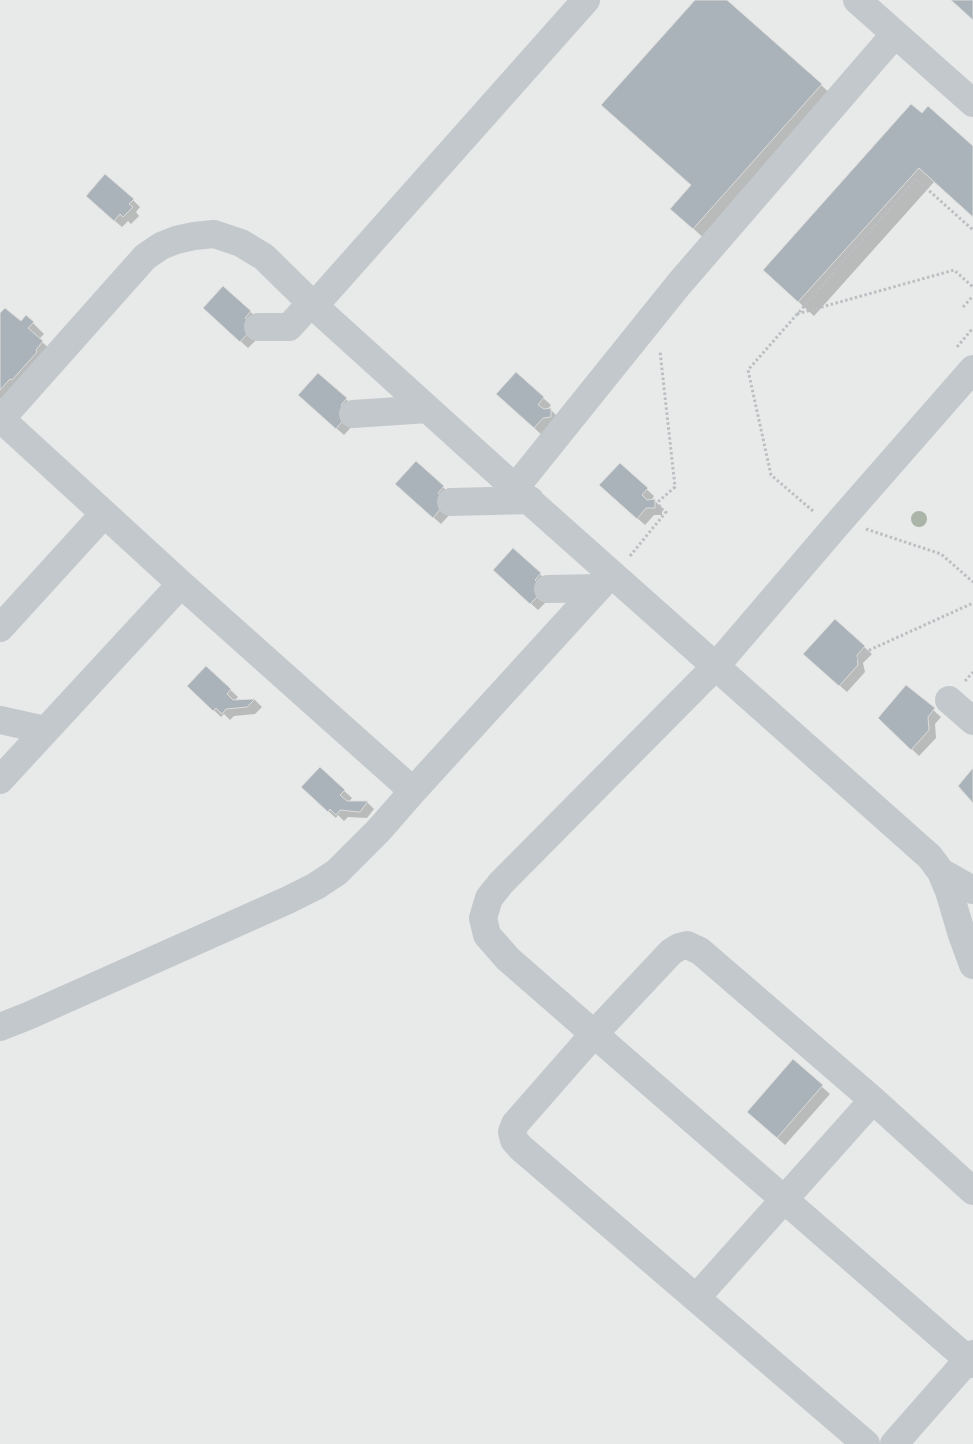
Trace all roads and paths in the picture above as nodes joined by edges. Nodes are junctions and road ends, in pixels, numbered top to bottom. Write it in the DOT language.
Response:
graph roads {
  1 [pos="586,0"];
  2 [pos="857,0"];
  3 [pos="895,34"];
  4 [pos="973,103"];
  5 [pos="973,230"];
  6 [pos="973,288"];
  7 [pos="973,296"];
  8 [pos="312,304"];
  9 [pos="963,307"];
  10 [pos="656,313"];
  11 [pos="797,314"];
  12 [pos="258,327"];
  13 [pos="973,369"];
  14 [pos="748,370"];
  15 [pos="428,409"];
  16 [pos="354,414"];
  17 [pos="0,419"];
  18 [pos="522,494"];
  19 [pos="451,502"];
  20 [pos="104,514"];
  21 [pos="608,579"];
  22 [pos="181,584"];
  23 [pos="548,589"];
  24 [pos="973,603"];
  25 [pos="0,628"];
  26 [pos="857,659"];
  27 [pos="715,667"];
  28 [pos="949,700"];
  29 [pos="0,720"];
  30 [pos="973,721"];
  31 [pos="45,730"];
  32 [pos="0,780"];
  33 [pos="413,791"];
  34 [pos="942,872"];
  35 [pos="973,890"];
  36 [pos="973,965"];
  37 [pos="0,1027"];
  38 [pos="593,1035"];
  39 [pos="872,1100"];
  40 [pos="973,1190"];
  41 [pos="785,1200"];
  42 [pos="696,1298"];
  43 [pos="971,1360"];
  44 [pos="866,1444"];
  45 [pos="894,1444"];
  1 -- 8 [label="lane"];
  2 -- 3 [label="lane"];
  3 -- 4 [label="lane"];
  3 -- 10 [label="lane"];
  5 -- 11 [label="path"];
  6 -- 11 [label="path"];
  7 -- 9 [label="path"];
  8 -- 12 [label="lane"];
  8 -- 15 [label="lane"];
  8 -- 17 [label="lane"];
  10 -- 18 [label="lane"];
  10 -- 21 [label="path"];
  11 -- 14 [label="path"];
  13 -- 27 [label="lane"];
  15 -- 16 [label="lane"];
  15 -- 18 [label="lane"];
  17 -- 20 [label="lane"];
  18 -- 19 [label="lane"];
  18 -- 21 [label="lane"];
  20 -- 22 [label="lane"];
  20 -- 25 [label="lane"];
  21 -- 23 [label="lane"];
  21 -- 27 [label="lane"];
  21 -- 33 [label="lane"];
  22 -- 31 [label="lane"];
  22 -- 33 [label="lane"];
  24 -- 26 [label="path"];
  27 -- 34 [label="lane"];
  27 -- 38 [label="lane"];
  28 -- 30 [label="lane"];
  29 -- 31 [label="lane"];
  31 -- 32 [label="lane"];
  33 -- 37 [label="lane"];
  34 -- 35 [label="lane"];
  34 -- 36 [label="lane"];
  38 -- 39 [label="lane"];
  38 -- 41 [label="lane"];
  38 -- 42 [label="lane"];
  39 -- 40 [label="lane"];
  39 -- 41 [label="lane"];
  41 -- 42 [label="lane"];
  41 -- 43 [label="lane"];
  42 -- 44 [label="lane"];
  43 -- 45 [label="lane"];
}
